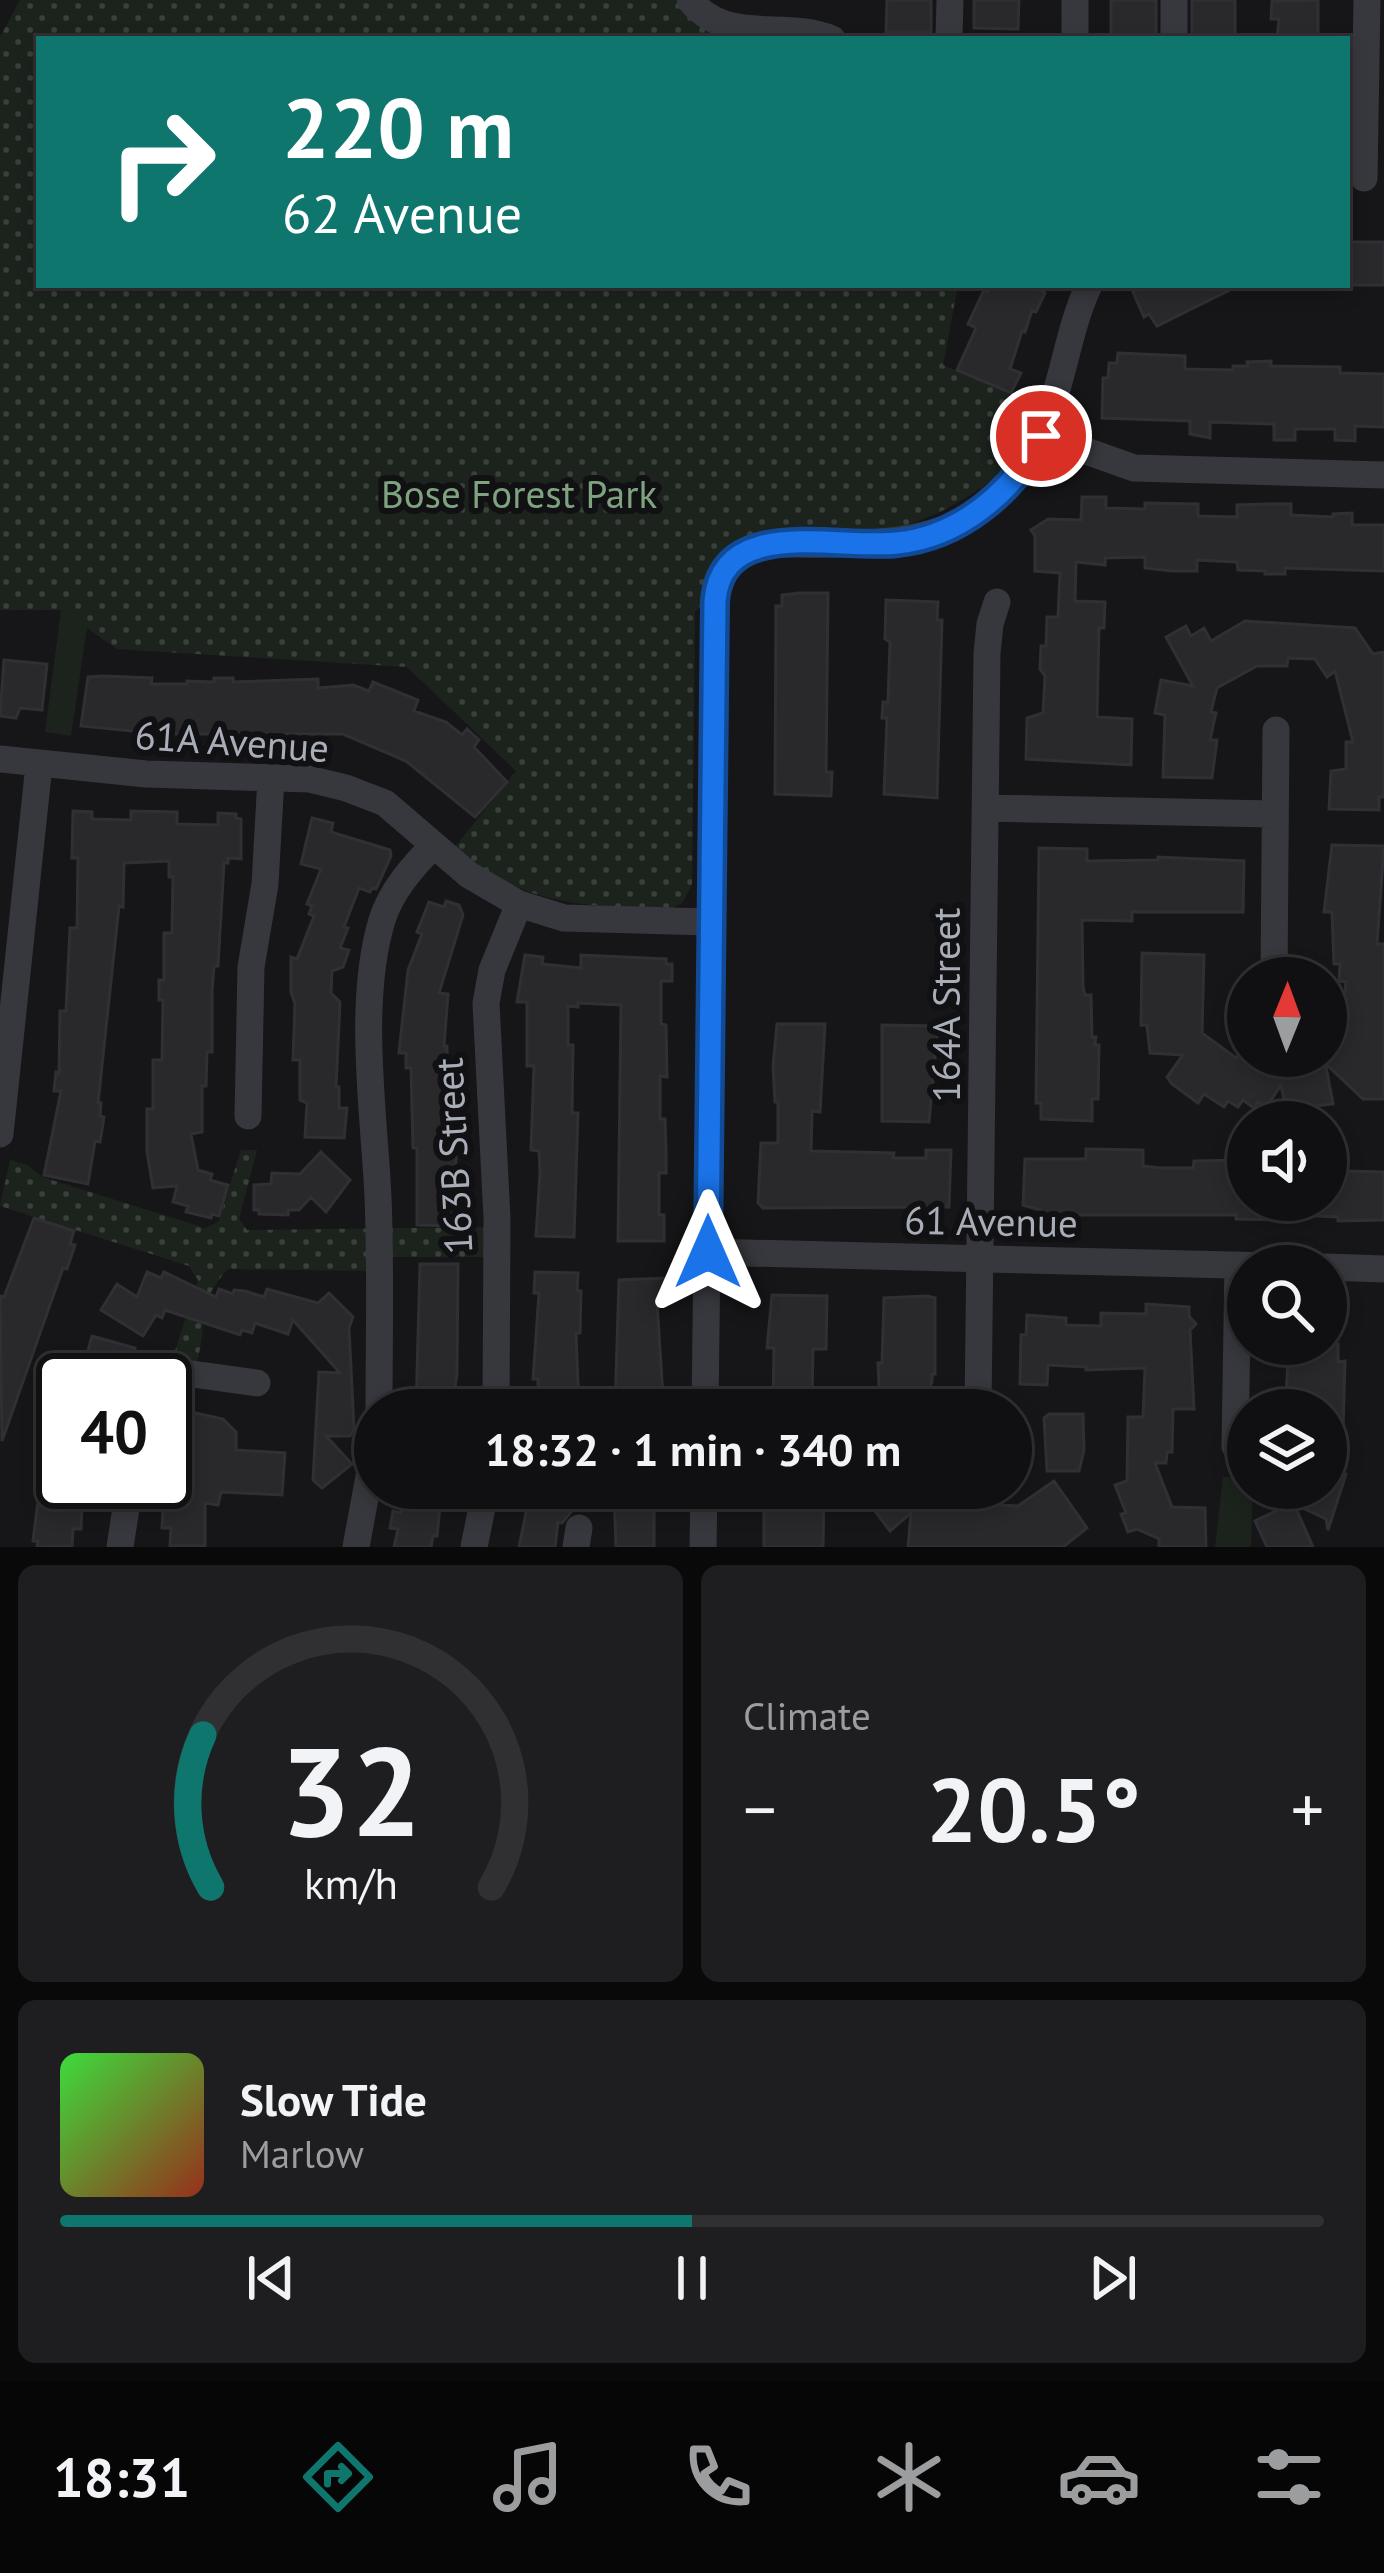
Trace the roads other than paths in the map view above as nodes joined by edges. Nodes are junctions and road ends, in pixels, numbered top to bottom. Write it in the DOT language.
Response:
graph roads {
  1 [pos="689,0"];
  2 [pos="794,0"];
  3 [pos="950,0"];
  4 [pos="1076,0"];
  5 [pos="1174,0"];
  6 [pos="1367,0"];
  7 [pos="794,30"];
  8 [pos="819,36"];
  9 [pos="950,36"];
  10 [pos="1075,36"];
  11 [pos="1174,36"];
  12 [pos="1365,178"];
  13 [pos="1088,288"];
  14 [pos="1041,436"];
  15 [pos="1384,475"];
  16 [pos="997,602"];
  17 [pos="1276,730"];
  18 [pos="0,759"];
  19 [pos="39,765"];
  20 [pos="271,778"];
  21 [pos="986,808"];
  22 [pos="1274,814"];
  23 [pos="434,845"];
  24 [pos="519,904"];
  25 [pos="709,922"];
  26 [pos="1274,957"];
  27 [pos="248,1116"];
  28 [pos="0,1134"];
  29 [pos="708,1252"];
  30 [pos="982,1260"];
  31 [pos="1227,1265"];
  32 [pos="1347,1268"];
  33 [pos="1384,1269"];
  34 [pos="192,1374"];
  35 [pos="257,1383"];
  36 [pos="379,1389"];
  37 [pos="496,1389"];
  38 [pos="705,1389"];
  39 [pos="979,1389"];
  40 [pos="126,1509"];
  41 [pos="363,1509"];
  42 [pos="482,1509"];
  43 [pos="704,1509"];
  44 [pos="120,1547"];
  45 [pos="356,1547"];
  46 [pos="474,1547"];
  47 [pos="703,1547"];
  1 -- 7 [label="street"];
  2 -- 7 [label="street"];
  3 -- 9 [label="street"];
  4 -- 10 [label="street"];
  5 -- 11 [label="street"];
  6 -- 12 [label="street"];
  7 -- 8 [label="street"];
  13 -- 14 [label="street"];
  14 -- 15 [label="street"];
  14 -- 25 [label="street"];
  16 -- 21 [label="street, 164A Street"];
  17 -- 22 [label="street"];
  18 -- 19 [label="street, 61A Avenue"];
  19 -- 20 [label="street, 61A Avenue"];
  19 -- 28 [label="street"];
  20 -- 23 [label="street, 61A Avenue"];
  20 -- 27 [label="street"];
  21 -- 22 [label="street"];
  21 -- 30 [label="street, 164A Street"];
  22 -- 26 [label="street"];
  23 -- 24 [label="street, 61A Avenue"];
  23 -- 36 [label="street"];
  24 -- 25 [label="street, 61A Avenue"];
  24 -- 37 [label="street, 163B Street"];
  25 -- 29 [label="street"];
  29 -- 30 [label="street, 61 Avenue"];
  29 -- 38 [label="street"];
  30 -- 31 [label="street, 61 Avenue"];
  30 -- 39 [label="street, 164A Street"];
  32 -- 33 [label="street"];
  34 -- 35 [label="street"];
  40 -- 44 [label="street"];
  41 -- 45 [label="street"];
  42 -- 46 [label="street"];
  43 -- 47 [label="street"];
}
